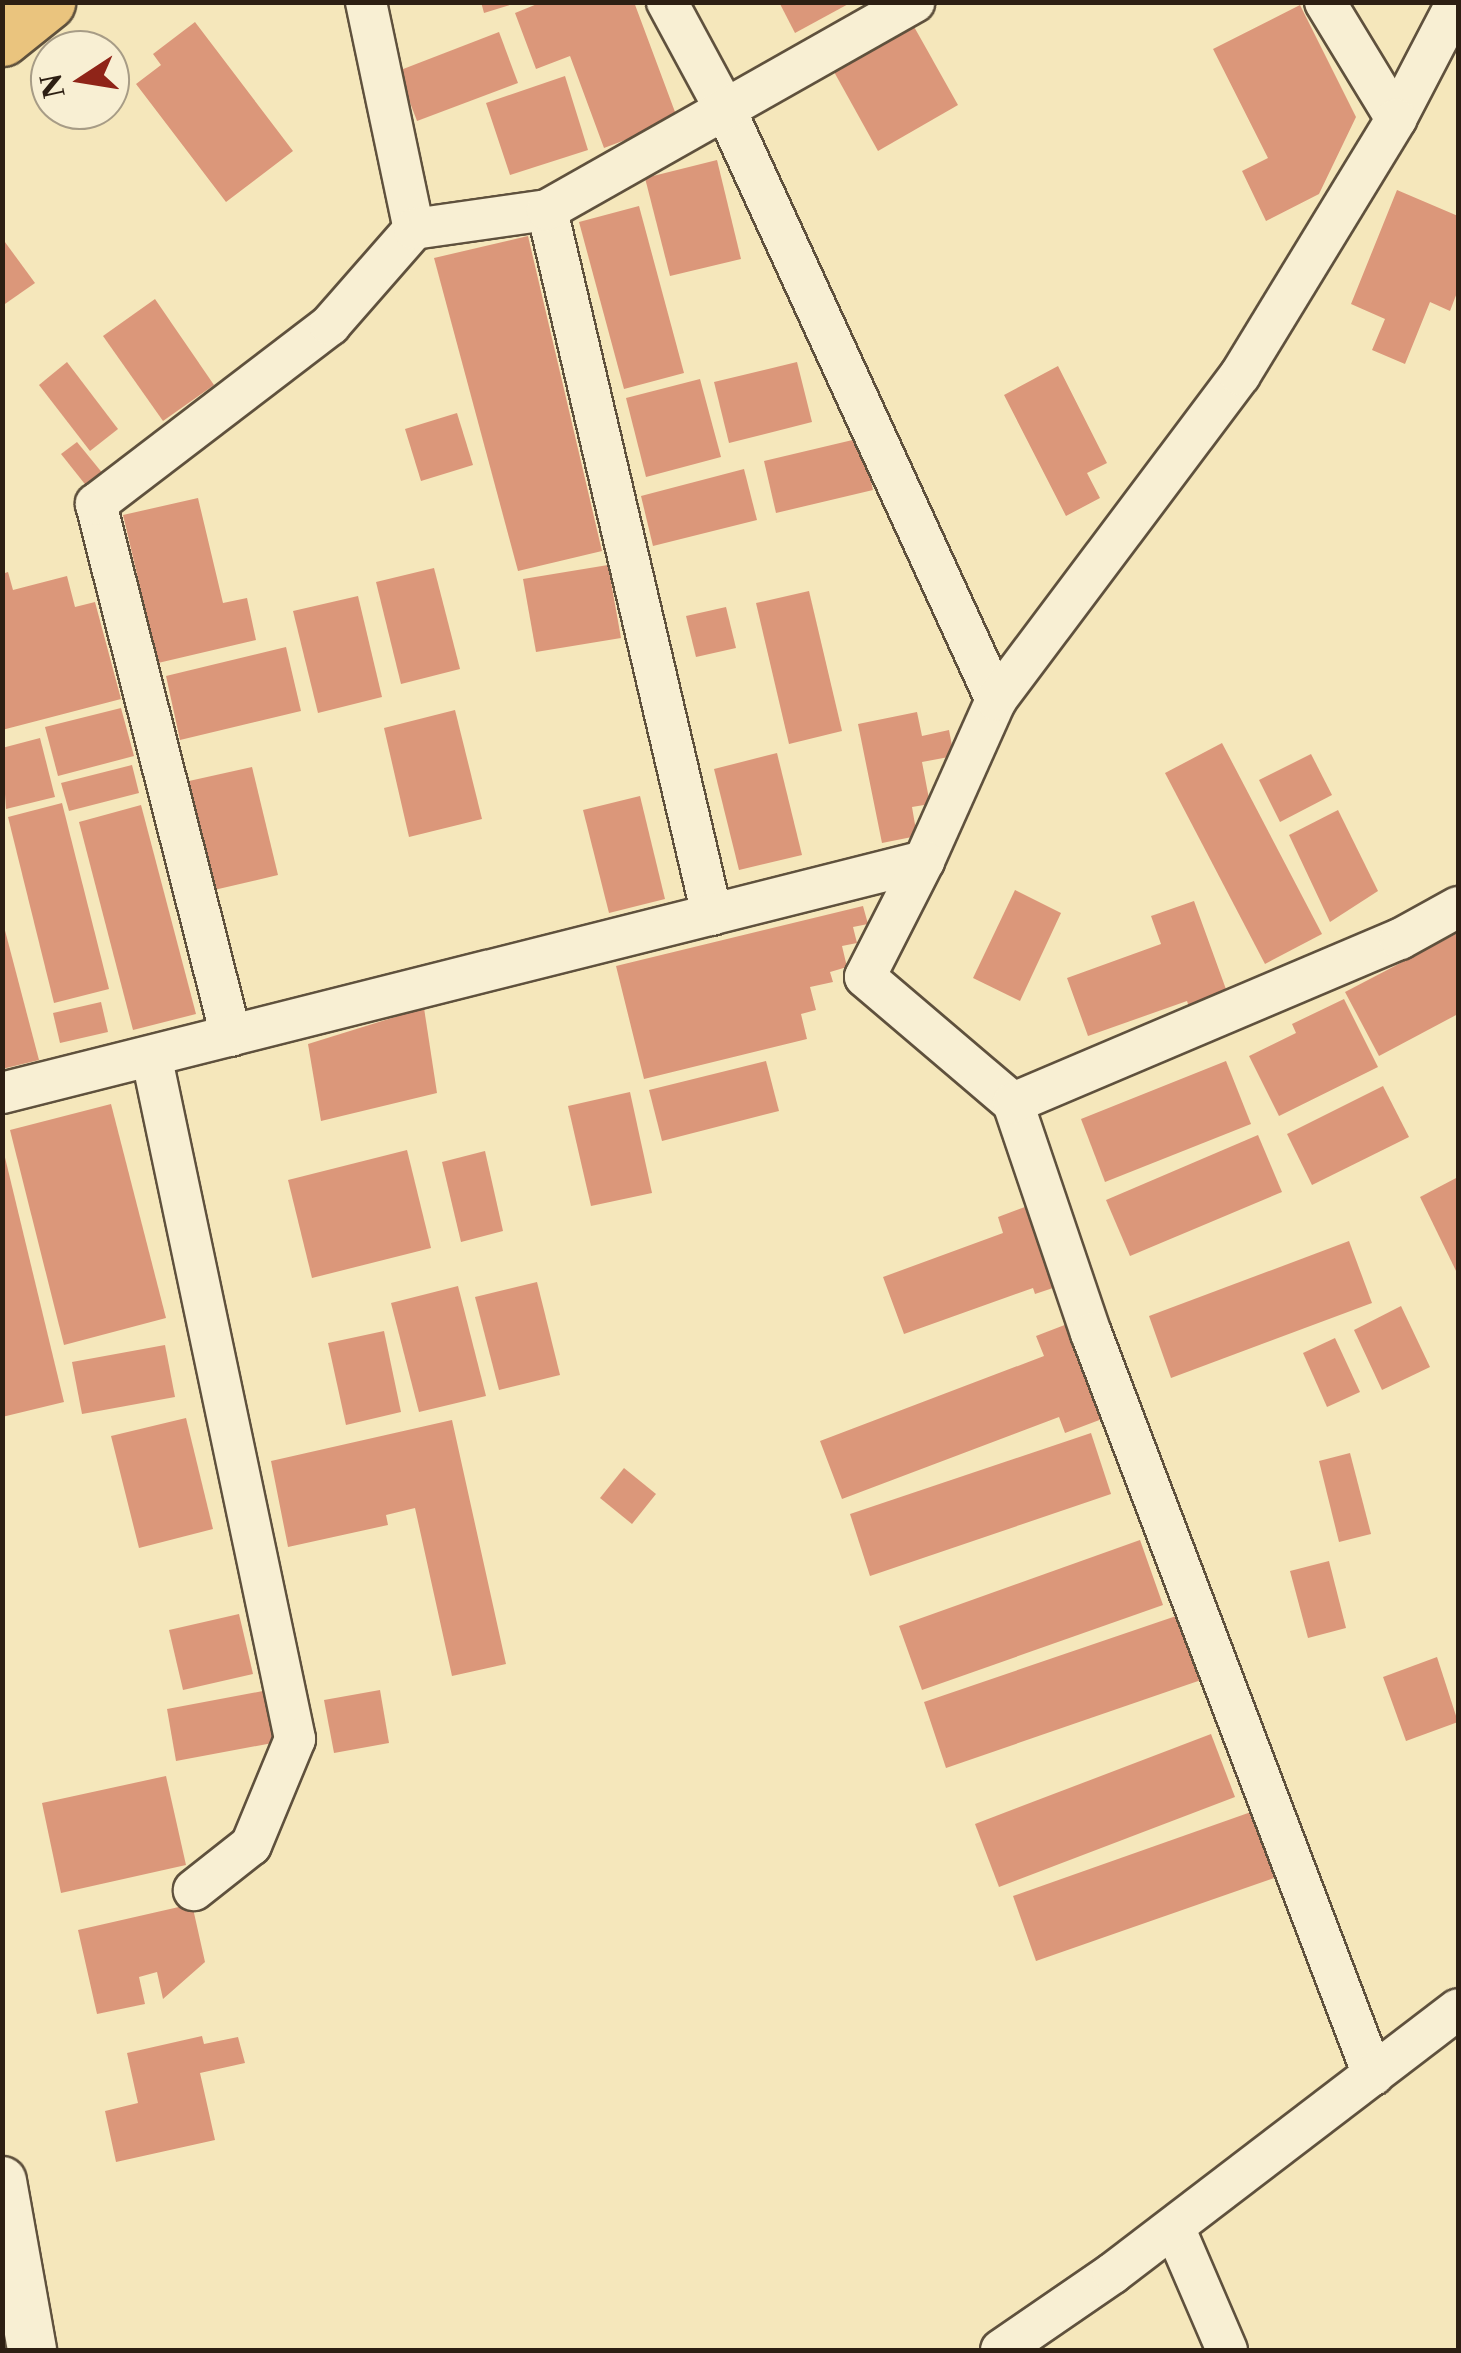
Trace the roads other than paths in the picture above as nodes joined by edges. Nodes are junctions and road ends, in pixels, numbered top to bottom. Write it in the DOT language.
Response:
graph roads {
  1 [pos="47,2"];
  2 [pos="366,2"];
  3 [pos="667,2"];
  4 [pos="914,2"];
  5 [pos="1326,2"];
  6 [pos="1457,2"];
  7 [pos="2,38"];
  8 [pos="726,113"];
  9 [pos="1396,119"];
  10 [pos="548,210"];
  11 [pos="414,228"];
  12 [pos="996,700"];
  13 [pos="924,861"];
  14 [pos="1458,908"];
  15 [pos="712,915"];
  16 [pos="232,1036"];
  17 [pos="152,1059"];
  18 [pos="2,1092"];
  19 [pos="1013,1103"];
  20 [pos="194,1890"];
  21 [pos="1458,2010"];
  22 [pos="1372,2075"];
  23 [pos="2,2181"];
  24 [pos="1174,2227"];
  25 [pos="32,2350"];
  26 [pos="1001,2350"];
  27 [pos="1227,2350"];
  1 -- 7 [label="main road"];
  2 -- 11 [label="street"];
  3 -- 8 [label="street"];
  4 -- 8 [label="street"];
  5 -- 9 [label="street"];
  6 -- 9 [label="street"];
  8 -- 10 [label="street"];
  8 -- 12 [label="street"];
  9 -- 12 [label="street"];
  10 -- 11 [label="street"];
  10 -- 15 [label="street"];
  11 -- 16 [label="street"];
  12 -- 13 [label="street"];
  13 -- 15 [label="street"];
  13 -- 19 [label="street"];
  14 -- 19 [label="street"];
  15 -- 16 [label="street"];
  16 -- 17 [label="street"];
  17 -- 18 [label="street"];
  17 -- 20 [label="street"];
  19 -- 22 [label="street"];
  21 -- 22 [label="street"];
  22 -- 24 [label="street"];
  23 -- 25 [label="street"];
  24 -- 26 [label="street"];
  24 -- 27 [label="street"];
}
